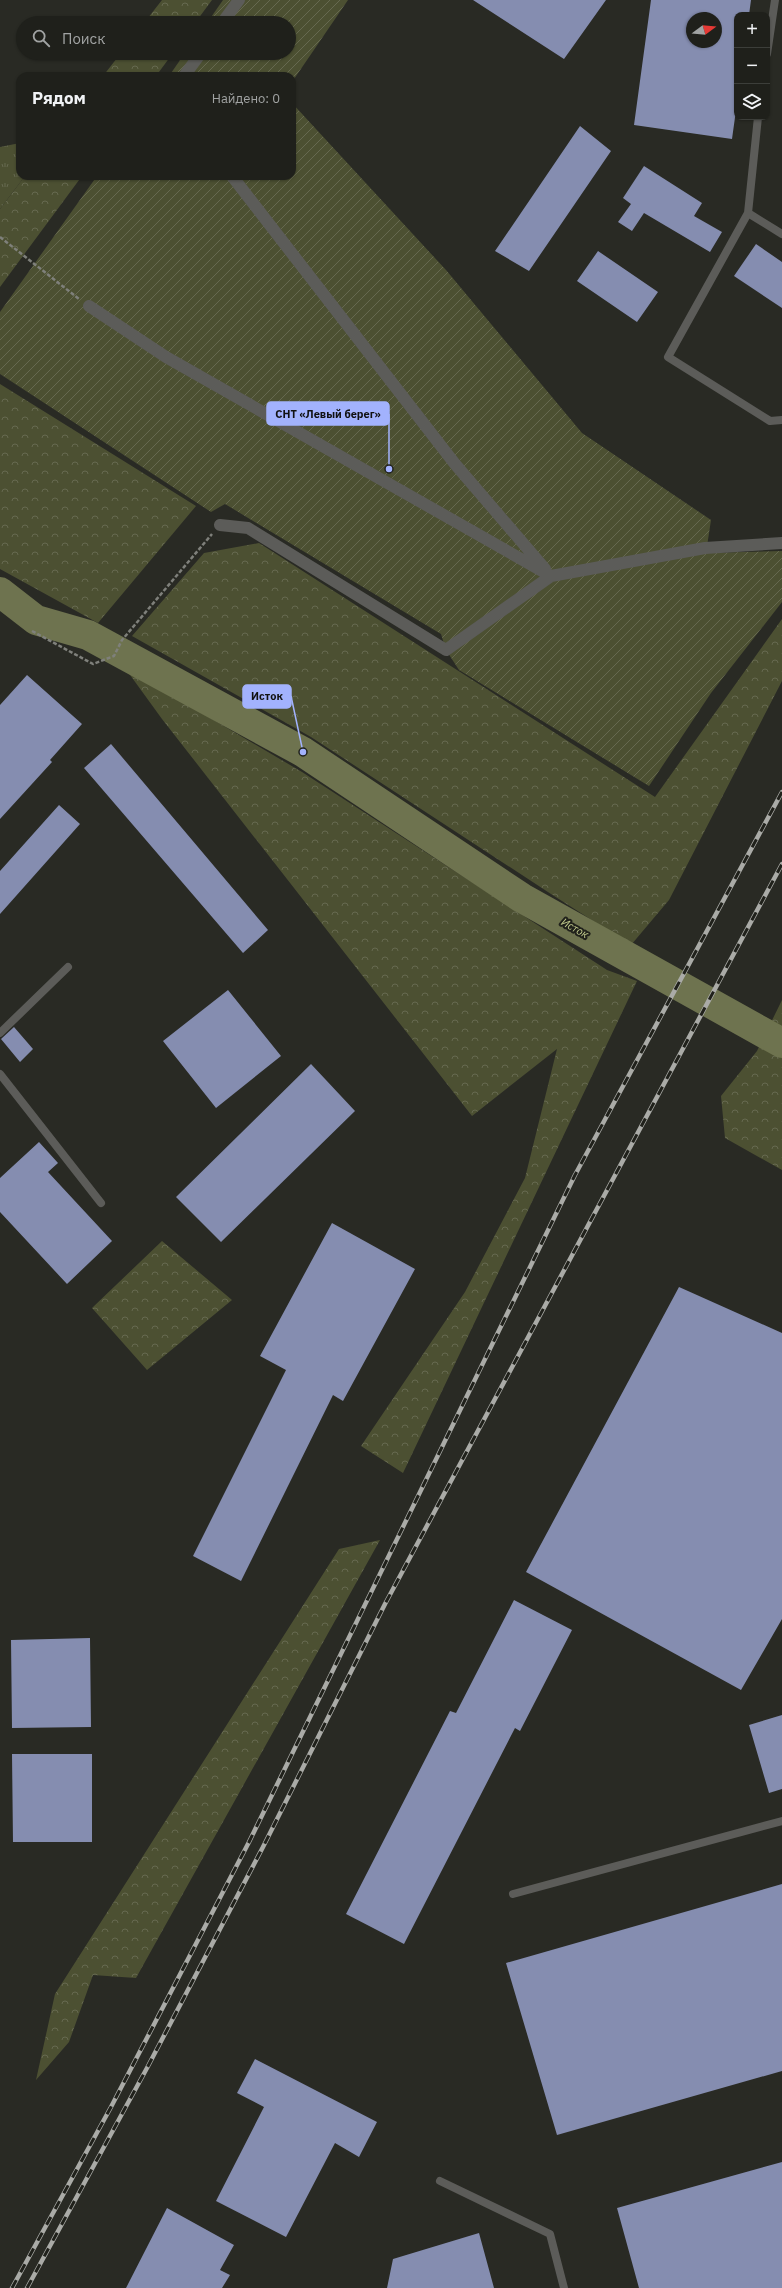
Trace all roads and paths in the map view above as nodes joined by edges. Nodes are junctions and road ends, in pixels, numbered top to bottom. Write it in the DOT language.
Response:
graph roads {
  1 [pos="239,0"];
  2 [pos="774,0"];
  3 [pos="227,16"];
  4 [pos="768,48"];
  5 [pos="196,60"];
  6 [pos="187,72"];
  7 [pos="758,120"];
  8 [pos="235,180"];
  9 [pos="748,213"];
  10 [pos="782,234"];
  11 [pos="0,237"];
  12 [pos="89,306"];
  13 [pos="782,420"];
  14 [pos="220,525"];
  15 [pos="782,543"];
  16 [pos="551,576"];
  17 [pos="32,631"];
  18 [pos="68,967"];
  19 [pos="0,1033"];
  20 [pos="0,1074"];
  21 [pos="101,1203"];
  22 [pos="782,1821"];
  23 [pos="513,1894"];
  24 [pos="440,2181"];
  25 [pos="564,2288"];
  1 -- 3 [label="street"];
  2 -- 4 [label="lane"];
  5 -- 6 [label="street"];
  7 -- 9 [label="lane"];
  8 -- 16 [label="street"];
  9 -- 10 [label="lane"];
  9 -- 13 [label="lane"];
  11 -- 12 [label="path"];
  12 -- 16 [label="street"];
  14 -- 16 [label="street"];
  14 -- 17 [label="path"];
  15 -- 16 [label="street"];
  18 -- 19 [label="lane"];
  20 -- 21 [label="lane"];
  22 -- 23 [label="lane"];
  24 -- 25 [label="lane"];
}
